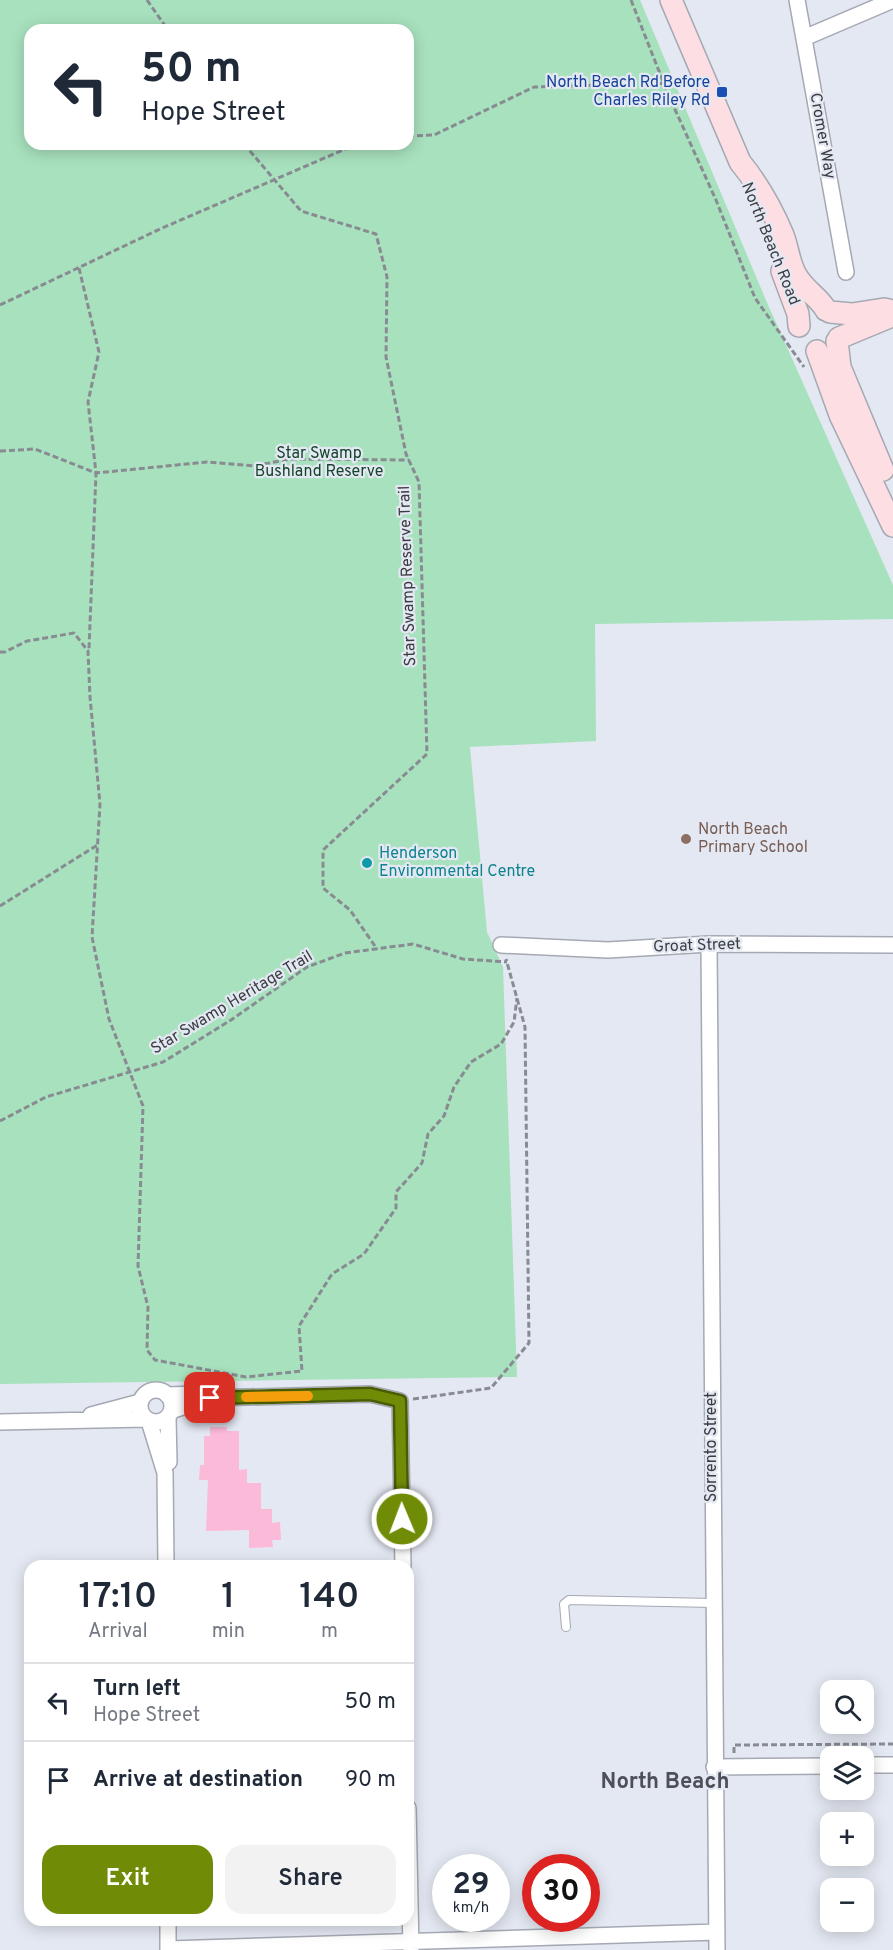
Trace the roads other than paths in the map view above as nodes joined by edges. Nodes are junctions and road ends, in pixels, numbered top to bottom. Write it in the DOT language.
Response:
graph roads {
  1 [pos="671,0"];
  2 [pos="797,0"];
  3 [pos="893,0"];
  4 [pos="804,38"];
  5 [pos="740,162"];
  6 [pos="846,272"];
  7 [pos="893,310"];
  8 [pos="828,311"];
  9 [pos="893,316"];
  10 [pos="799,326"];
  11 [pos="838,340"];
  12 [pos="817,351"];
  13 [pos="893,493"];
  14 [pos="893,526"];
  15 [pos="709,944"];
  16 [pos="501,945"];
  17 [pos="893,945"];
  18 [pos="167,1395"];
  19 [pos="210,1398"];
  20 [pos="140,1402"];
  21 [pos="170,1414"];
  22 [pos="147,1420"];
  23 [pos="84,1421"];
  24 [pos="0,1422"];
  25 [pos="165,1473"];
  26 [pos="166,1560"];
  27 [pos="403,1560"];
  28 [pos="713,1603"];
  29 [pos="566,1627"];
  30 [pos="893,1765"];
  31 [pos="820,1766"];
  32 [pos="874,1766"];
  33 [pos="714,1767"];
  34 [pos="168,1926"];
  35 [pos="411,1926"];
  36 [pos="717,1932"];
  37 [pos="411,1946"];
  38 [pos="168,1949"];
  39 [pos="717,1950"];
  1 -- 5 [label="main road, North Beach Road"];
  2 -- 4 [label="street, Cromer Way"];
  3 -- 4 [label="street"];
  4 -- 6 [label="street, Cromer Way"];
  5 -- 8 [label="main road, North Beach Road"];
  5 -- 10 [label="main road, North Beach Road"];
  7 -- 8 [label="main road"];
  8 -- 10 [label="main road, North Beach Road"];
  8 -- 11 [label="main road, North Beach Road"];
  9 -- 11 [label="main road"];
  10 -- 12 [label="main road, North Beach Road"];
  11 -- 12 [label="main road"];
  11 -- 13 [label="main road, North Beach Road"];
  12 -- 14 [label="main road, North Beach Road"];
  15 -- 16 [label="street, Groat Street"];
  15 -- 17 [label="street, Groat Street"];
  15 -- 28 [label="street, Sorrento Street"];
  18 -- 19 [label="street"];
  18 -- 20 [label="street"];
  18 -- 21 [label="street"];
  19 -- 21 [label="street"];
  19 -- 27 [label="street"];
  20 -- 22 [label="street"];
  20 -- 23 [label="street"];
  21 -- 22 [label="street"];
  21 -- 25 [label="street"];
  22 -- 23 [label="street"];
  22 -- 25 [label="street"];
  23 -- 24 [label="street"];
  25 -- 26 [label="street"];
  28 -- 29 [label="lane"];
  28 -- 33 [label="street, Sorrento Street"];
  30 -- 32 [label="street"];
  31 -- 33 [label="street"];
  33 -- 36 [label="street, Sorrento Street"];
  34 -- 38 [label="street"];
  35 -- 37 [label="street"];
  36 -- 37 [label="street"];
  36 -- 39 [label="street, Sorrento Street"];
  37 -- 38 [label="street"];
}
